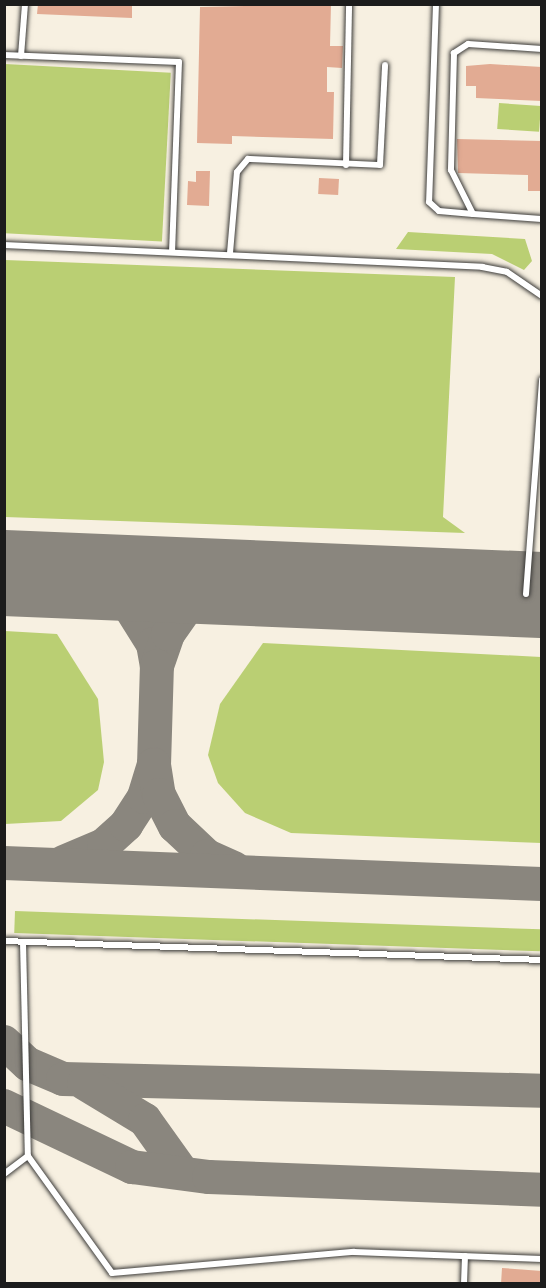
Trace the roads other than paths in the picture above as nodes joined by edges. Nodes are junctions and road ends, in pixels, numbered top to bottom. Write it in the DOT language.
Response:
graph roads {
  1 [pos="25,4"];
  2 [pos="349,4"];
  3 [pos="436,4"];
  4 [pos="542,49"];
  5 [pos="4,55"];
  6 [pos="21,56"];
  7 [pos="385,65"];
  8 [pos="346,165"];
  9 [pos="473,214"];
  10 [pos="542,219"];
  11 [pos="4,245"];
  12 [pos="172,252"];
  13 [pos="230,253"];
  14 [pos="542,296"];
  15 [pos="542,380"];
  16 [pos="526,594"];
  17 [pos="4,941"];
  18 [pos="23,942"];
  19 [pos="542,960"];
  20 [pos="28,1156"];
  21 [pos="4,1174"];
  22 [pos="465,1257"];
  23 [pos="542,1260"];
  24 [pos="464,1284"];
  1 -- 6 [label="lane"];
  2 -- 8 [label="lane"];
  3 -- 9 [label="lane"];
  4 -- 9 [label="lane"];
  5 -- 6 [label="lane"];
  6 -- 12 [label="lane"];
  7 -- 8 [label="lane"];
  8 -- 13 [label="lane"];
  9 -- 10 [label="lane"];
  11 -- 12 [label="lane"];
  12 -- 13 [label="lane"];
  13 -- 14 [label="lane"];
  15 -- 16 [label="lane"];
  17 -- 18 [label="lane"];
  18 -- 19 [label="lane"];
  18 -- 20 [label="lane"];
  20 -- 21 [label="lane"];
  20 -- 22 [label="lane"];
  22 -- 23 [label="lane"];
  22 -- 24 [label="lane"];
}
